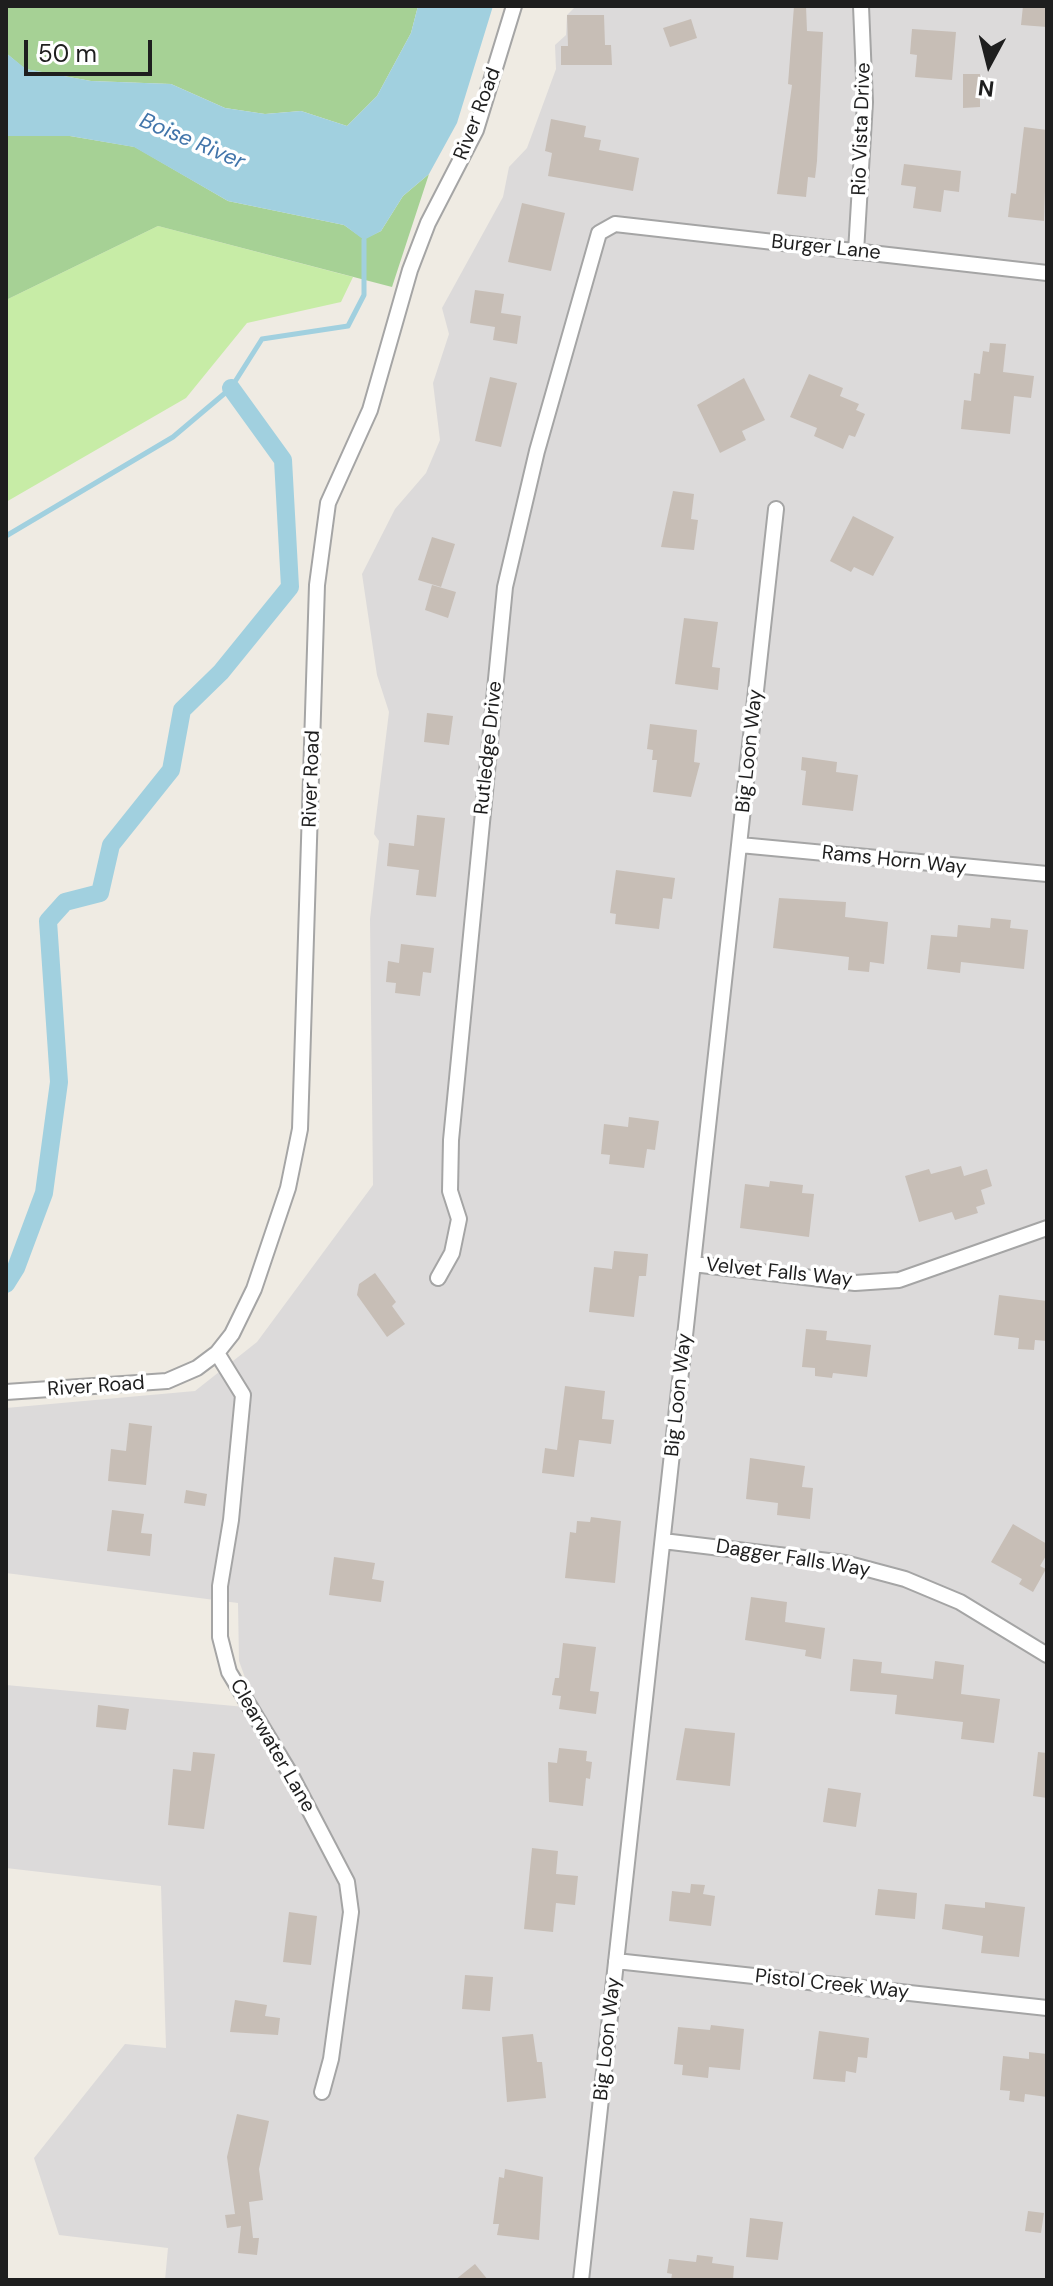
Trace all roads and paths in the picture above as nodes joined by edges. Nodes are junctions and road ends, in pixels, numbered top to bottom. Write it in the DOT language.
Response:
graph roads {
  1 [pos="514,6"];
  2 [pos="861,6"];
  3 [pos="606,226"];
  4 [pos="856,252"];
  5 [pos="1047,273"];
  6 [pos="776,509"];
  7 [pos="740,845"];
  8 [pos="1047,874"];
  9 [pos="1047,1228"];
  10 [pos="693,1264"];
  11 [pos="438,1278"];
  12 [pos="217,1353"];
  13 [pos="6,1392"];
  14 [pos="663,1541"];
  15 [pos="1047,1655"];
  16 [pos="616,1961"];
  17 [pos="1047,2008"];
  18 [pos="322,2092"];
  19 [pos="581,2280"];
  1 -- 12 [label="street, River Road"];
  2 -- 4 [label="street, Rio Vista Drive"];
  3 -- 4 [label="street, Burger Lane"];
  3 -- 11 [label="street, Rutledge Drive"];
  4 -- 5 [label="street, Burger Lane"];
  6 -- 7 [label="street, Big Loon Way"];
  7 -- 8 [label="street, Rams Horn Way"];
  7 -- 10 [label="street, Big Loon Way"];
  9 -- 10 [label="street, Velvet Falls Way"];
  10 -- 14 [label="street, Big Loon Way"];
  12 -- 13 [label="street, River Road"];
  12 -- 18 [label="street, Clearwater Lane"];
  14 -- 15 [label="street, Dagger Falls Way"];
  14 -- 16 [label="street, Big Loon Way"];
  16 -- 17 [label="street, Pistol Creek Way"];
  16 -- 19 [label="street, Big Loon Way"];
}
